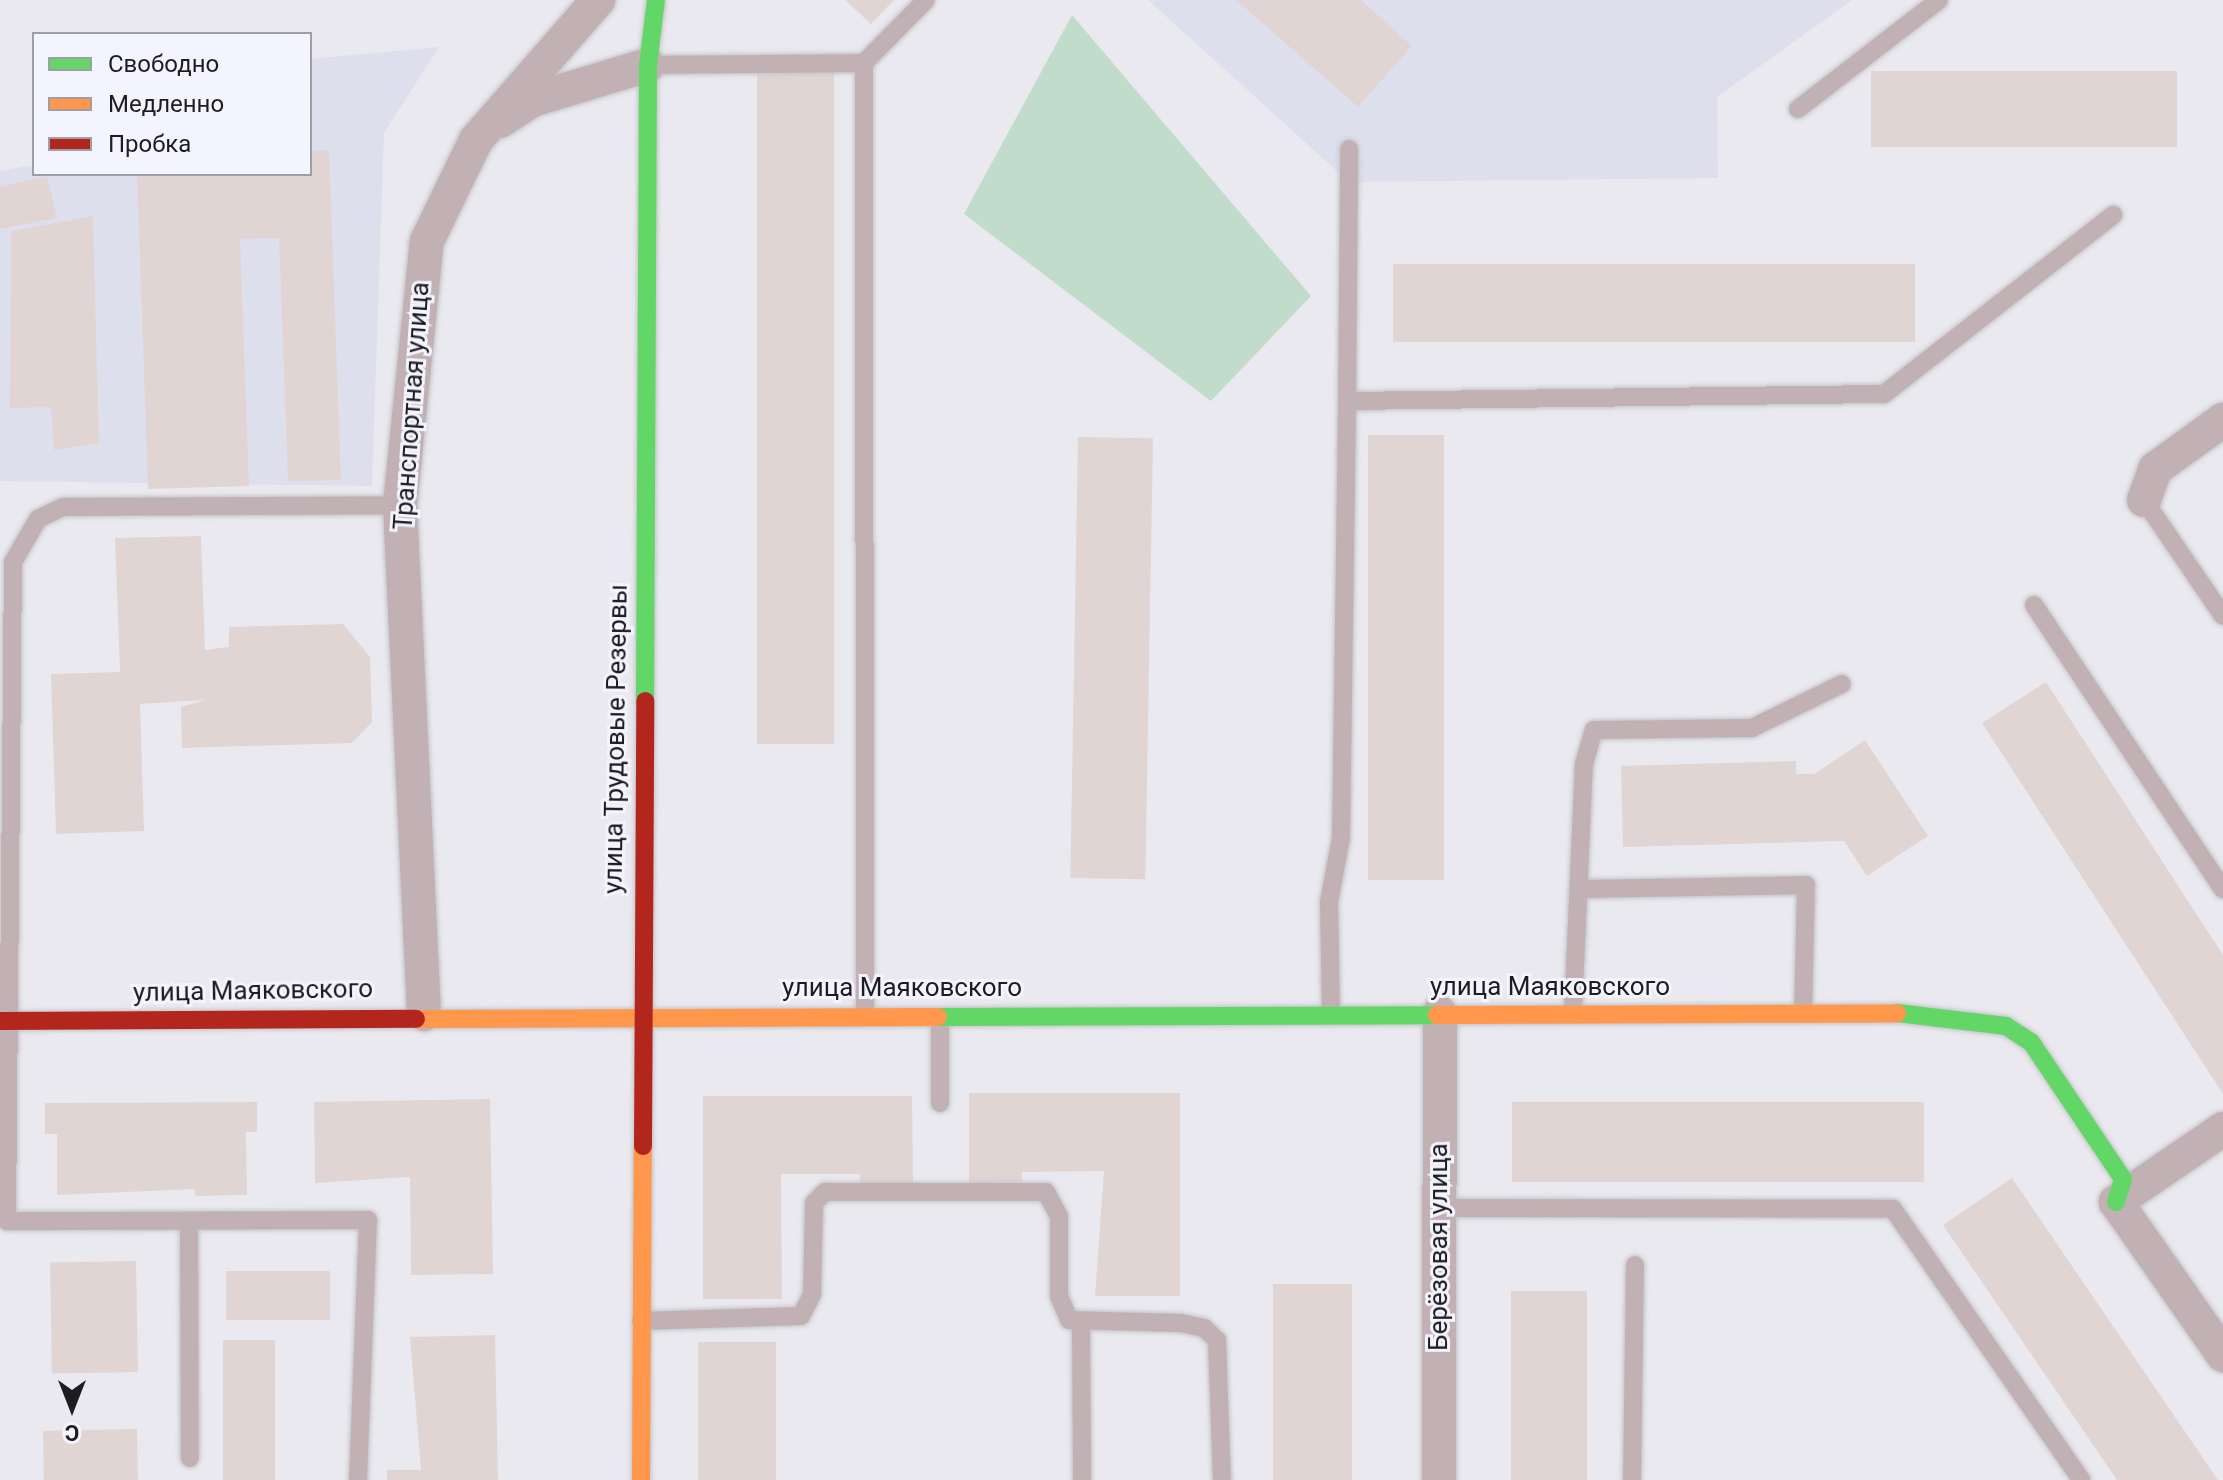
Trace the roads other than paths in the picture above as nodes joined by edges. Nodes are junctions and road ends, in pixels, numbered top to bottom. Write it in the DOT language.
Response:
graph roads {
  1 [pos="598,0"];
  2 [pos="656,0"];
  3 [pos="926,0"];
  4 [pos="1939,0"];
  5 [pos="864,63"];
  6 [pos="648,65"];
  7 [pos="1798,109"];
  8 [pos="476,140"];
  9 [pos="1349,149"];
  10 [pos="2113,215"];
  11 [pos="1347,401"];
  12 [pos="2223,420"];
  13 [pos="2144,500"];
  14 [pos="400,505"];
  15 [pos="2034,605"];
  16 [pos="2223,616"];
  17 [pos="1842,684"];
  18 [pos="1579,889"];
  19 [pos="2223,889"];
  20 [pos="1440,1013"];
  21 [pos="1573,1013"];
  22 [pos="1803,1013"];
  23 [pos="424,1014"];
  24 [pos="640,1014"];
  25 [pos="865,1014"];
  26 [pos="940,1014"];
  27 [pos="1331,1014"];
  28 [pos="7,1021"];
  29 [pos="940,1103"];
  30 [pos="2223,1129"];
  31 [pos="2116,1202"];
  32 [pos="1439,1208"];
  33 [pos="189,1222"];
  34 [pos="1635,1265"];
  35 [pos="641,1321"];
  36 [pos="1081,1323"];
  37 [pos="2223,1355"];
  38 [pos="190,1458"];
  39 [pos="358,1480"];
  40 [pos="641,1480"];
  41 [pos="1082,1480"];
  42 [pos="1222,1480"];
  43 [pos="1439,1480"];
  44 [pos="1632,1480"];
  45 [pos="2081,1480"];
  1 -- 8 [label="street, Транспортная улица"];
  2 -- 6 [label="street, улица Трудовые Резервы"];
  3 -- 5 [label="lane"];
  4 -- 7 [label="lane"];
  5 -- 6 [label="lane"];
  5 -- 25 [label="lane"];
  6 -- 8 [label="street"];
  6 -- 24 [label="street, улица Трудовые Резервы"];
  8 -- 14 [label="street, Транспортная улица"];
  9 -- 11 [label="lane"];
  10 -- 11 [label="lane"];
  11 -- 27 [label="lane"];
  12 -- 13 [label="street"];
  13 -- 16 [label="lane"];
  14 -- 23 [label="street, Транспортная улица"];
  14 -- 28 [label="lane"];
  15 -- 19 [label="lane"];
  17 -- 18 [label="lane"];
  18 -- 21 [label="lane"];
  18 -- 22 [label="lane"];
  20 -- 21 [label="street, улица Маяковского"];
  20 -- 27 [label="street, улица Маяковского"];
  20 -- 32 [label="street, Берёзовая улица"];
  21 -- 22 [label="street, улица Маяковского"];
  22 -- 31 [label="street, улица Маяковского"];
  23 -- 24 [label="street, улица Маяковского"];
  23 -- 28 [label="street, улица Маяковского"];
  24 -- 25 [label="street, улица Маяковского"];
  24 -- 35 [label="street, улица Трудовые Резервы"];
  25 -- 26 [label="street, улица Маяковского"];
  26 -- 27 [label="street, улица Маяковского"];
  26 -- 29 [label="lane"];
  28 -- 33 [label="lane"];
  30 -- 31 [label="street"];
  31 -- 37 [label="street"];
  32 -- 43 [label="street, Берёзовая улица"];
  32 -- 45 [label="lane"];
  33 -- 38 [label="lane"];
  33 -- 39 [label="lane"];
  34 -- 44 [label="lane"];
  35 -- 36 [label="lane"];
  35 -- 40 [label="street, улица Трудовые Резервы"];
  36 -- 41 [label="lane"];
  36 -- 42 [label="lane"];
}
